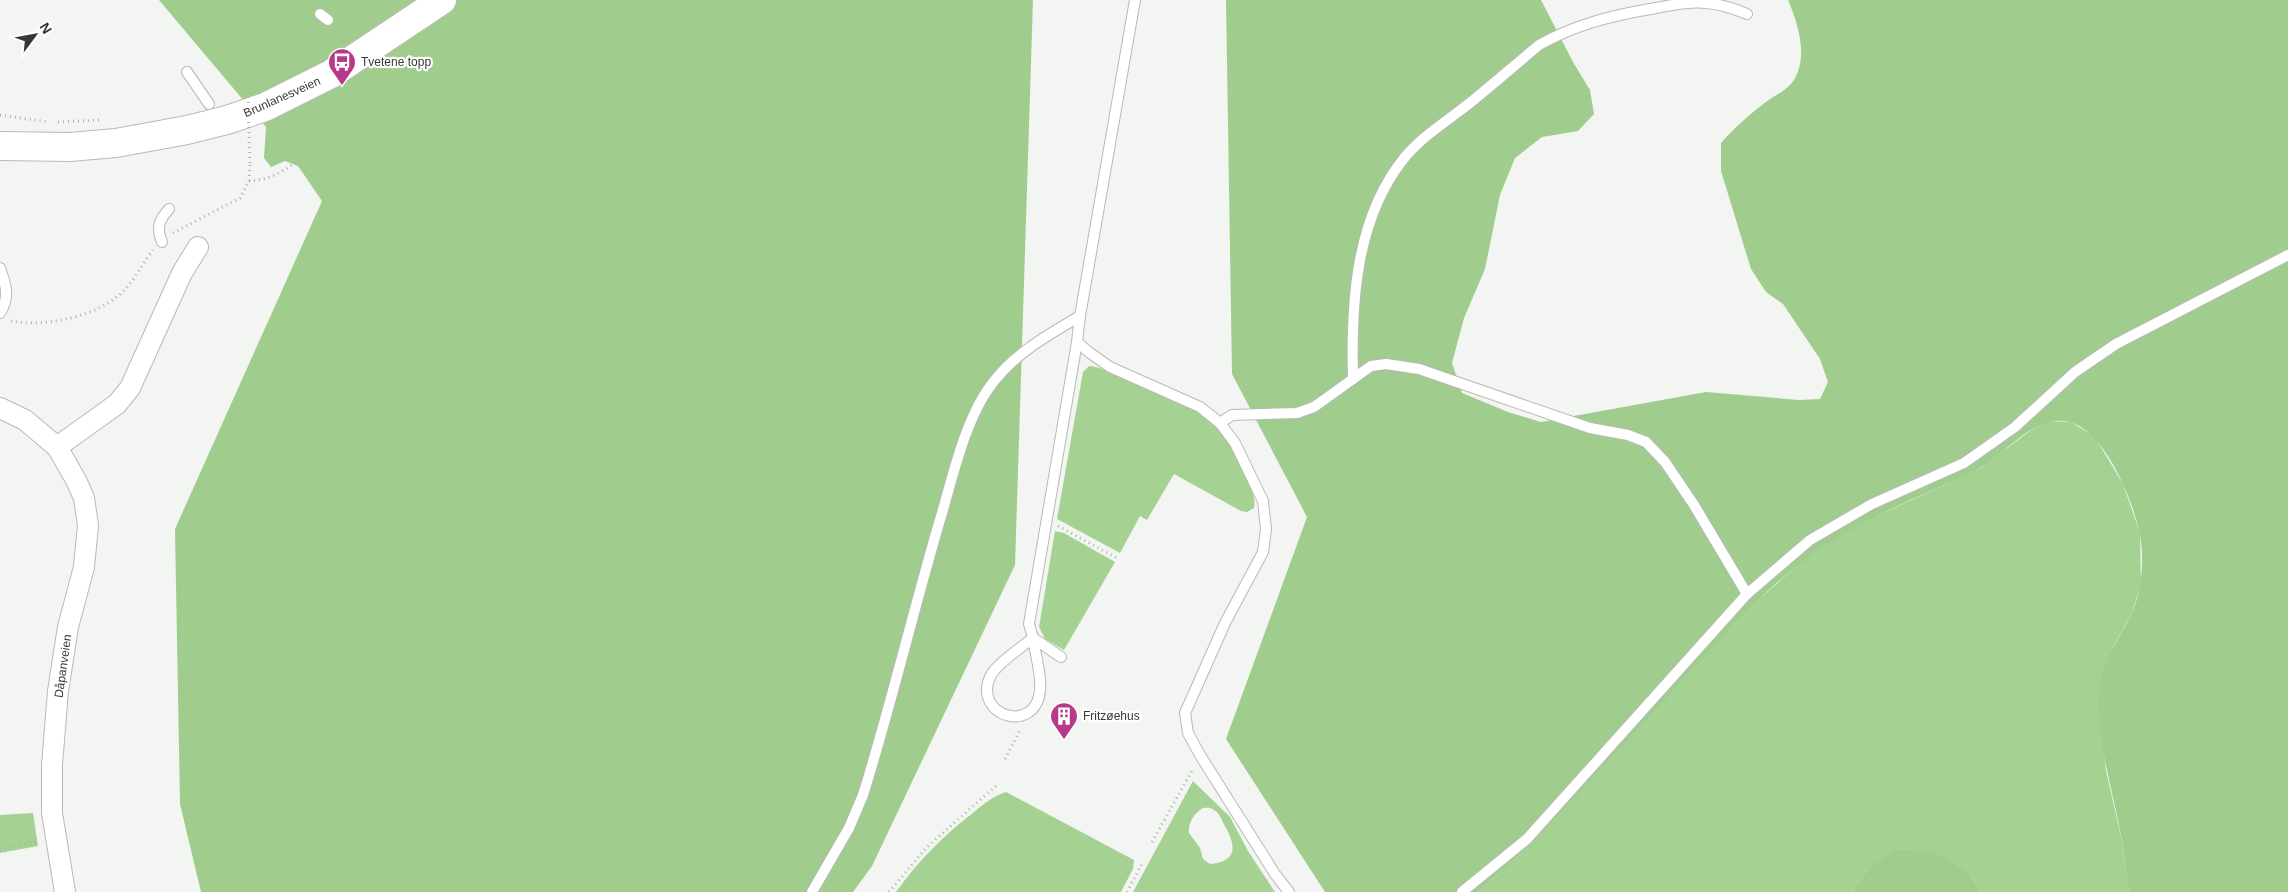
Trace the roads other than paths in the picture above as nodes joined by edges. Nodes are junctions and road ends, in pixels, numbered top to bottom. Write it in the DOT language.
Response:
graph roads {
  1 [pos="1135,0"];
  2 [pos="438,1"];
  3 [pos="1746,14"];
  4 [pos="186,72"];
  5 [pos="209,104"];
  6 [pos="0,129"];
  7 [pos="132,139"];
  8 [pos="0,146"];
  9 [pos="169,210"];
  10 [pos="162,242"];
  11 [pos="198,247"];
  12 [pos="2288,255"];
  13 [pos="0,268"];
  14 [pos="3,316"];
  15 [pos="1080,316"];
  16 [pos="1077,342"];
  17 [pos="1353,379"];
  18 [pos="0,408"];
  19 [pos="1220,423"];
  20 [pos="57,447"];
  21 [pos="1747,594"];
  22 [pos="1033,638"];
  23 [pos="1060,657"];
  24 [pos="65,892"];
  25 [pos="812,892"];
  26 [pos="1289,892"];
  27 [pos="1462,892"];
  1 -- 15 [label="lane"];
  2 -- 7 [label="main road, Brunlanesveien"];
  3 -- 17 [label="lane"];
  4 -- 5 [label="lane"];
  6 -- 7 [label="main road, Brunlanesveien"];
  7 -- 8 [label="main road, Brunlanesveien"];
  9 -- 10 [label="lane"];
  11 -- 20 [label="street"];
  12 -- 21 [label="lane"];
  13 -- 14 [label="lane"];
  15 -- 16 [label="lane"];
  15 -- 25 [label="lane"];
  16 -- 19 [label="lane"];
  16 -- 22 [label="lane"];
  17 -- 19 [label="lane"];
  17 -- 21 [label="lane"];
  18 -- 20 [label="street, Dåpanveien"];
  19 -- 26 [label="lane"];
  20 -- 24 [label="street, Dåpanveien"];
  21 -- 27 [label="lane"];
  22 -- 22 [label="lane"];
  22 -- 23 [label="lane"];
}
